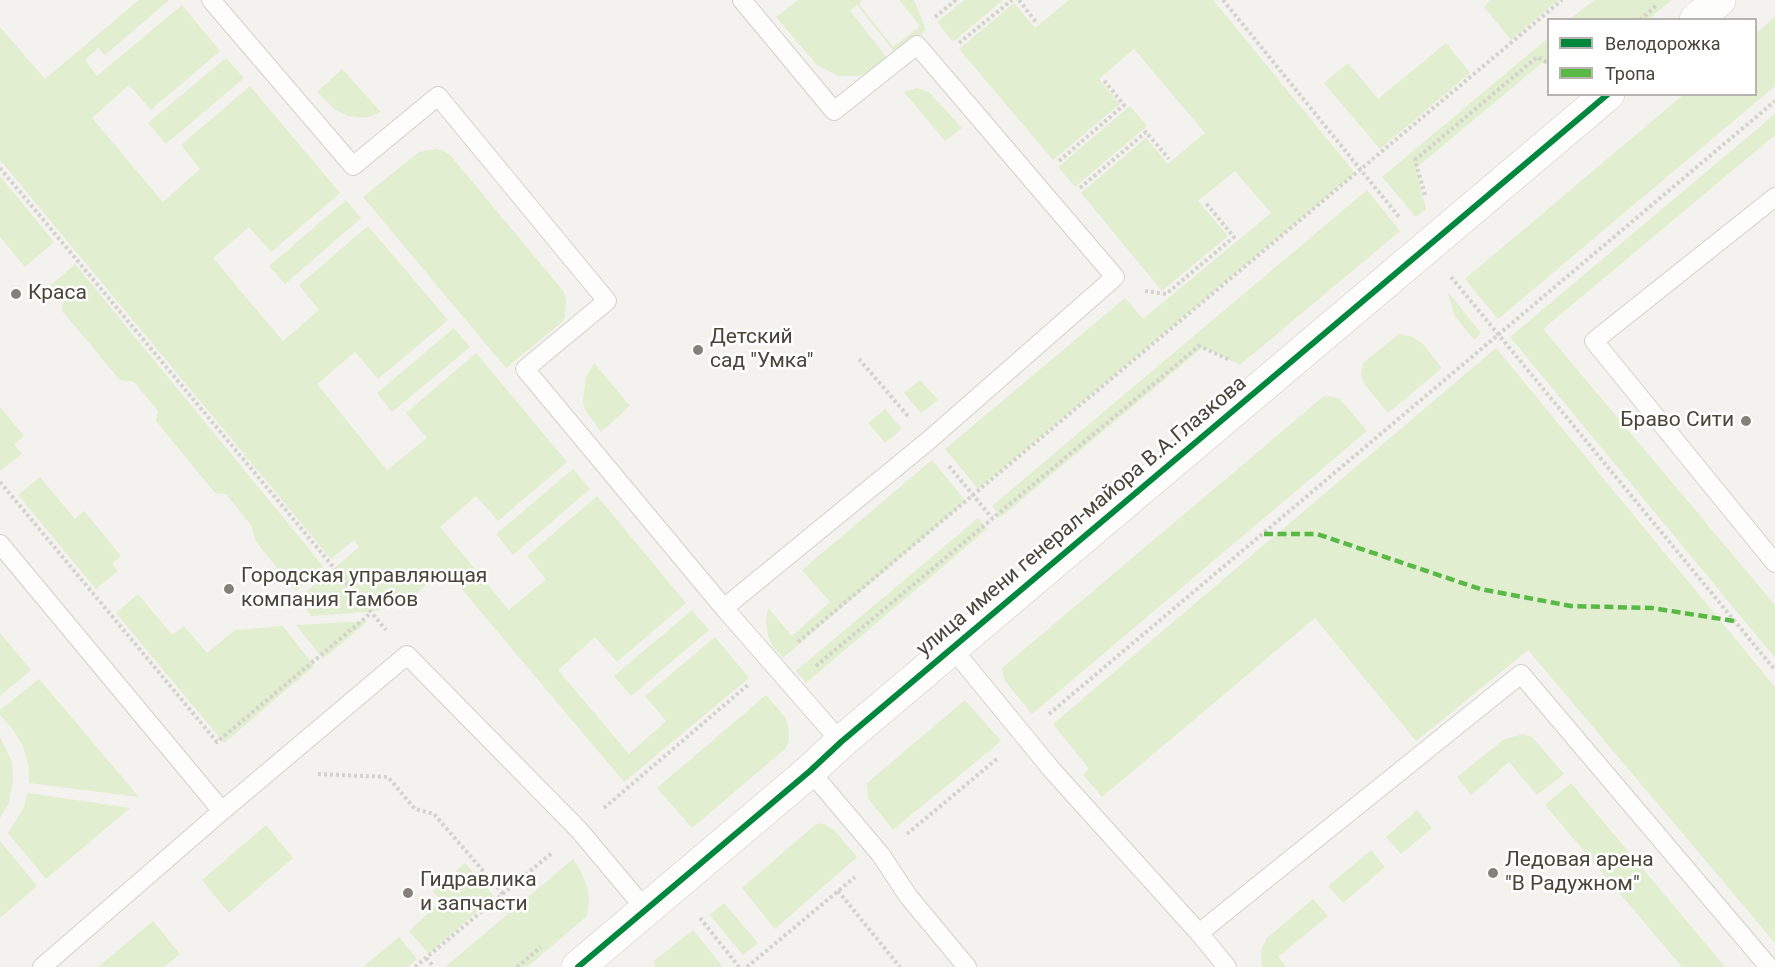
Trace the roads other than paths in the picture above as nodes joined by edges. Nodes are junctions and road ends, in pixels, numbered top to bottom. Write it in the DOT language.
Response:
graph roads {
  1 [pos="211,0"];
  2 [pos="741,0"];
  3 [pos="1719,0"];
  4 [pos="1698,18"];
  5 [pos="1606,96"];
  6 [pos="1775,196"];
  7 [pos="0,544"];
  8 [pos="1775,563"];
  9 [pos="724,608"];
  10 [pos="952,648"];
  11 [pos="841,742"];
  12 [pos="810,771"];
  13 [pos="222,811"];
  14 [pos="646,910"];
  15 [pos="1199,933"];
  16 [pos="42,967"];
  17 [pos="578,967"];
  18 [pos="967,967"];
  19 [pos="1227,967"];
  20 [pos="1769,967"];
  1 -- 9 [label="lane"];
  2 -- 9 [label="lane"];
  3 -- 4 [label="street"];
  5 -- 10 [label="street, улица имени генерал-майора В.А.Глазкова"];
  6 -- 8 [label="lane"];
  7 -- 13 [label="lane"];
  9 -- 11 [label="lane"];
  10 -- 11 [label="street, улица имени генерал-майора В.А.Глазкова"];
  10 -- 15 [label="lane"];
  11 -- 12 [label="street, улица имени генерал-майора В.А.Глазкова"];
  12 -- 14 [label="street, улица имени генерал-майора В.А.Глазкова"];
  12 -- 18 [label="lane"];
  13 -- 14 [label="lane"];
  13 -- 16 [label="lane"];
  14 -- 17 [label="street, улица имени генерал-майора В.А.Глазкова"];
  15 -- 19 [label="lane"];
  15 -- 20 [label="lane"];
}
